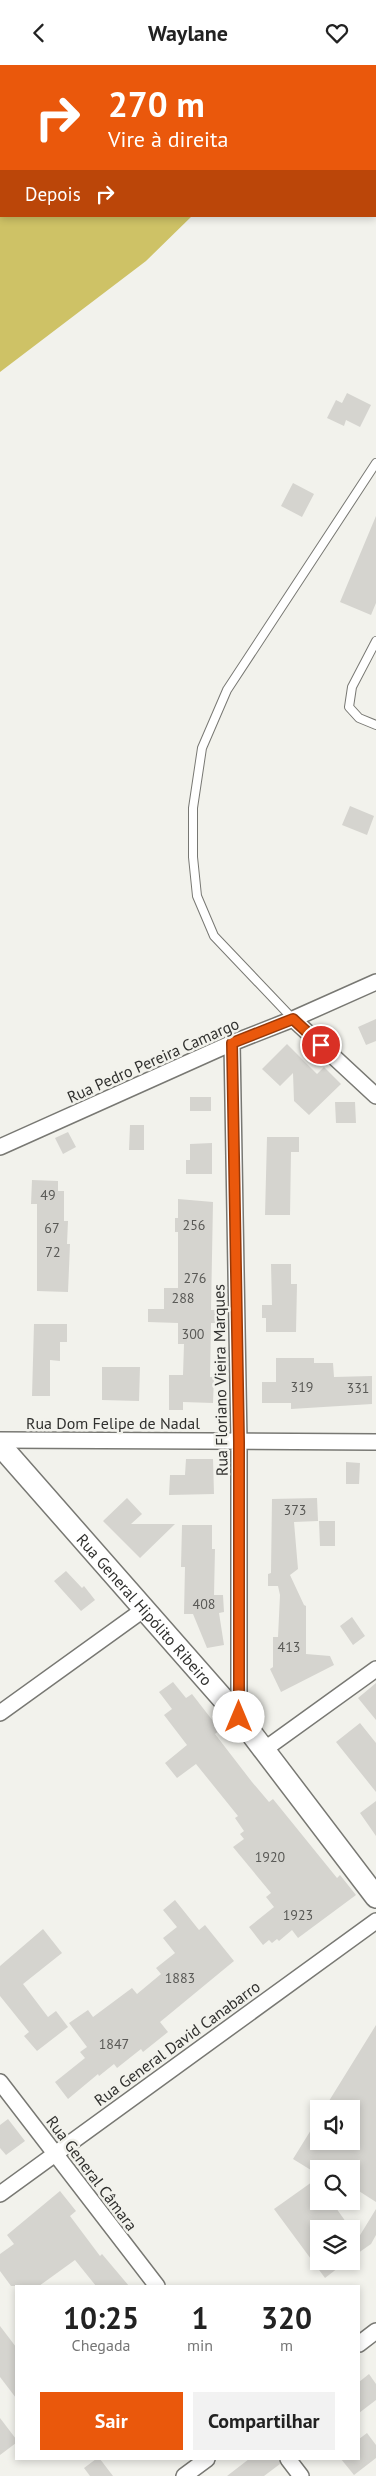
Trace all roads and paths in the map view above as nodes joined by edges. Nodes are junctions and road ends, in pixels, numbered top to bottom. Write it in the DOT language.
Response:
graph roads {
  1 [pos="376,463"];
  2 [pos="376,641"];
  3 [pos="376,725"];
  4 [pos="376,982"];
  5 [pos="293,1019"];
  6 [pos="232,1043"];
  7 [pos="376,1096"];
  8 [pos="0,1147"];
  9 [pos="0,1440"];
  10 [pos="239,1442"];
  11 [pos="376,1442"];
  12 [pos="0,1445"];
  13 [pos="143,1610"];
  14 [pos="376,1669"];
  15 [pos="0,1713"];
  16 [pos="239,1717"];
  17 [pos="265,1749"];
  18 [pos="376,1897"];
  19 [pos="376,1921"];
  20 [pos="0,2082"];
  21 [pos="55,2153"];
  22 [pos="0,2194"];
  23 [pos="155,2285"];
  24 [pos="376,2331"];
  25 [pos="360,2343"];
  26 [pos="206,2460"];
  27 [pos="289,2460"];
  28 [pos="184,2476"];
  29 [pos="301,2476"];
  1 -- 5 [label="lane"];
  2 -- 3 [label="lane"];
  4 -- 5 [label="street, Rua Pedro Pereira Camargo"];
  5 -- 6 [label="street, Rua Pedro Pereira Camargo"];
  5 -- 7 [label="street"];
  6 -- 8 [label="street, Rua Pedro Pereira Camargo"];
  6 -- 10 [label="street, Rua Floriano Vieira Marques"];
  9 -- 10 [label="street, Rua Dom Felipe de Nadal"];
  10 -- 11 [label="street, Rua Dom Felipe de Nadal"];
  10 -- 16 [label="street, Rua Floriano Vieira Marques"];
  12 -- 13 [label="street, Rua General Hipólito Ribeiro"];
  13 -- 15 [label="street"];
  13 -- 16 [label="street, Rua General Hipólito Ribeiro"];
  14 -- 17 [label="street"];
  16 -- 17 [label="street, Rua General Hipólito Ribeiro"];
  17 -- 18 [label="street, Rua General Hipólito Ribeiro"];
  19 -- 21 [label="street, Rua General David Canabarro"];
  20 -- 21 [label="street, Rua General Câmara"];
  21 -- 22 [label="street, Rua General David Canabarro"];
  21 -- 23 [label="street, Rua General Câmara"];
  24 -- 25 [label="street"];
  26 -- 28 [label="street"];
  27 -- 29 [label="street"];
}
